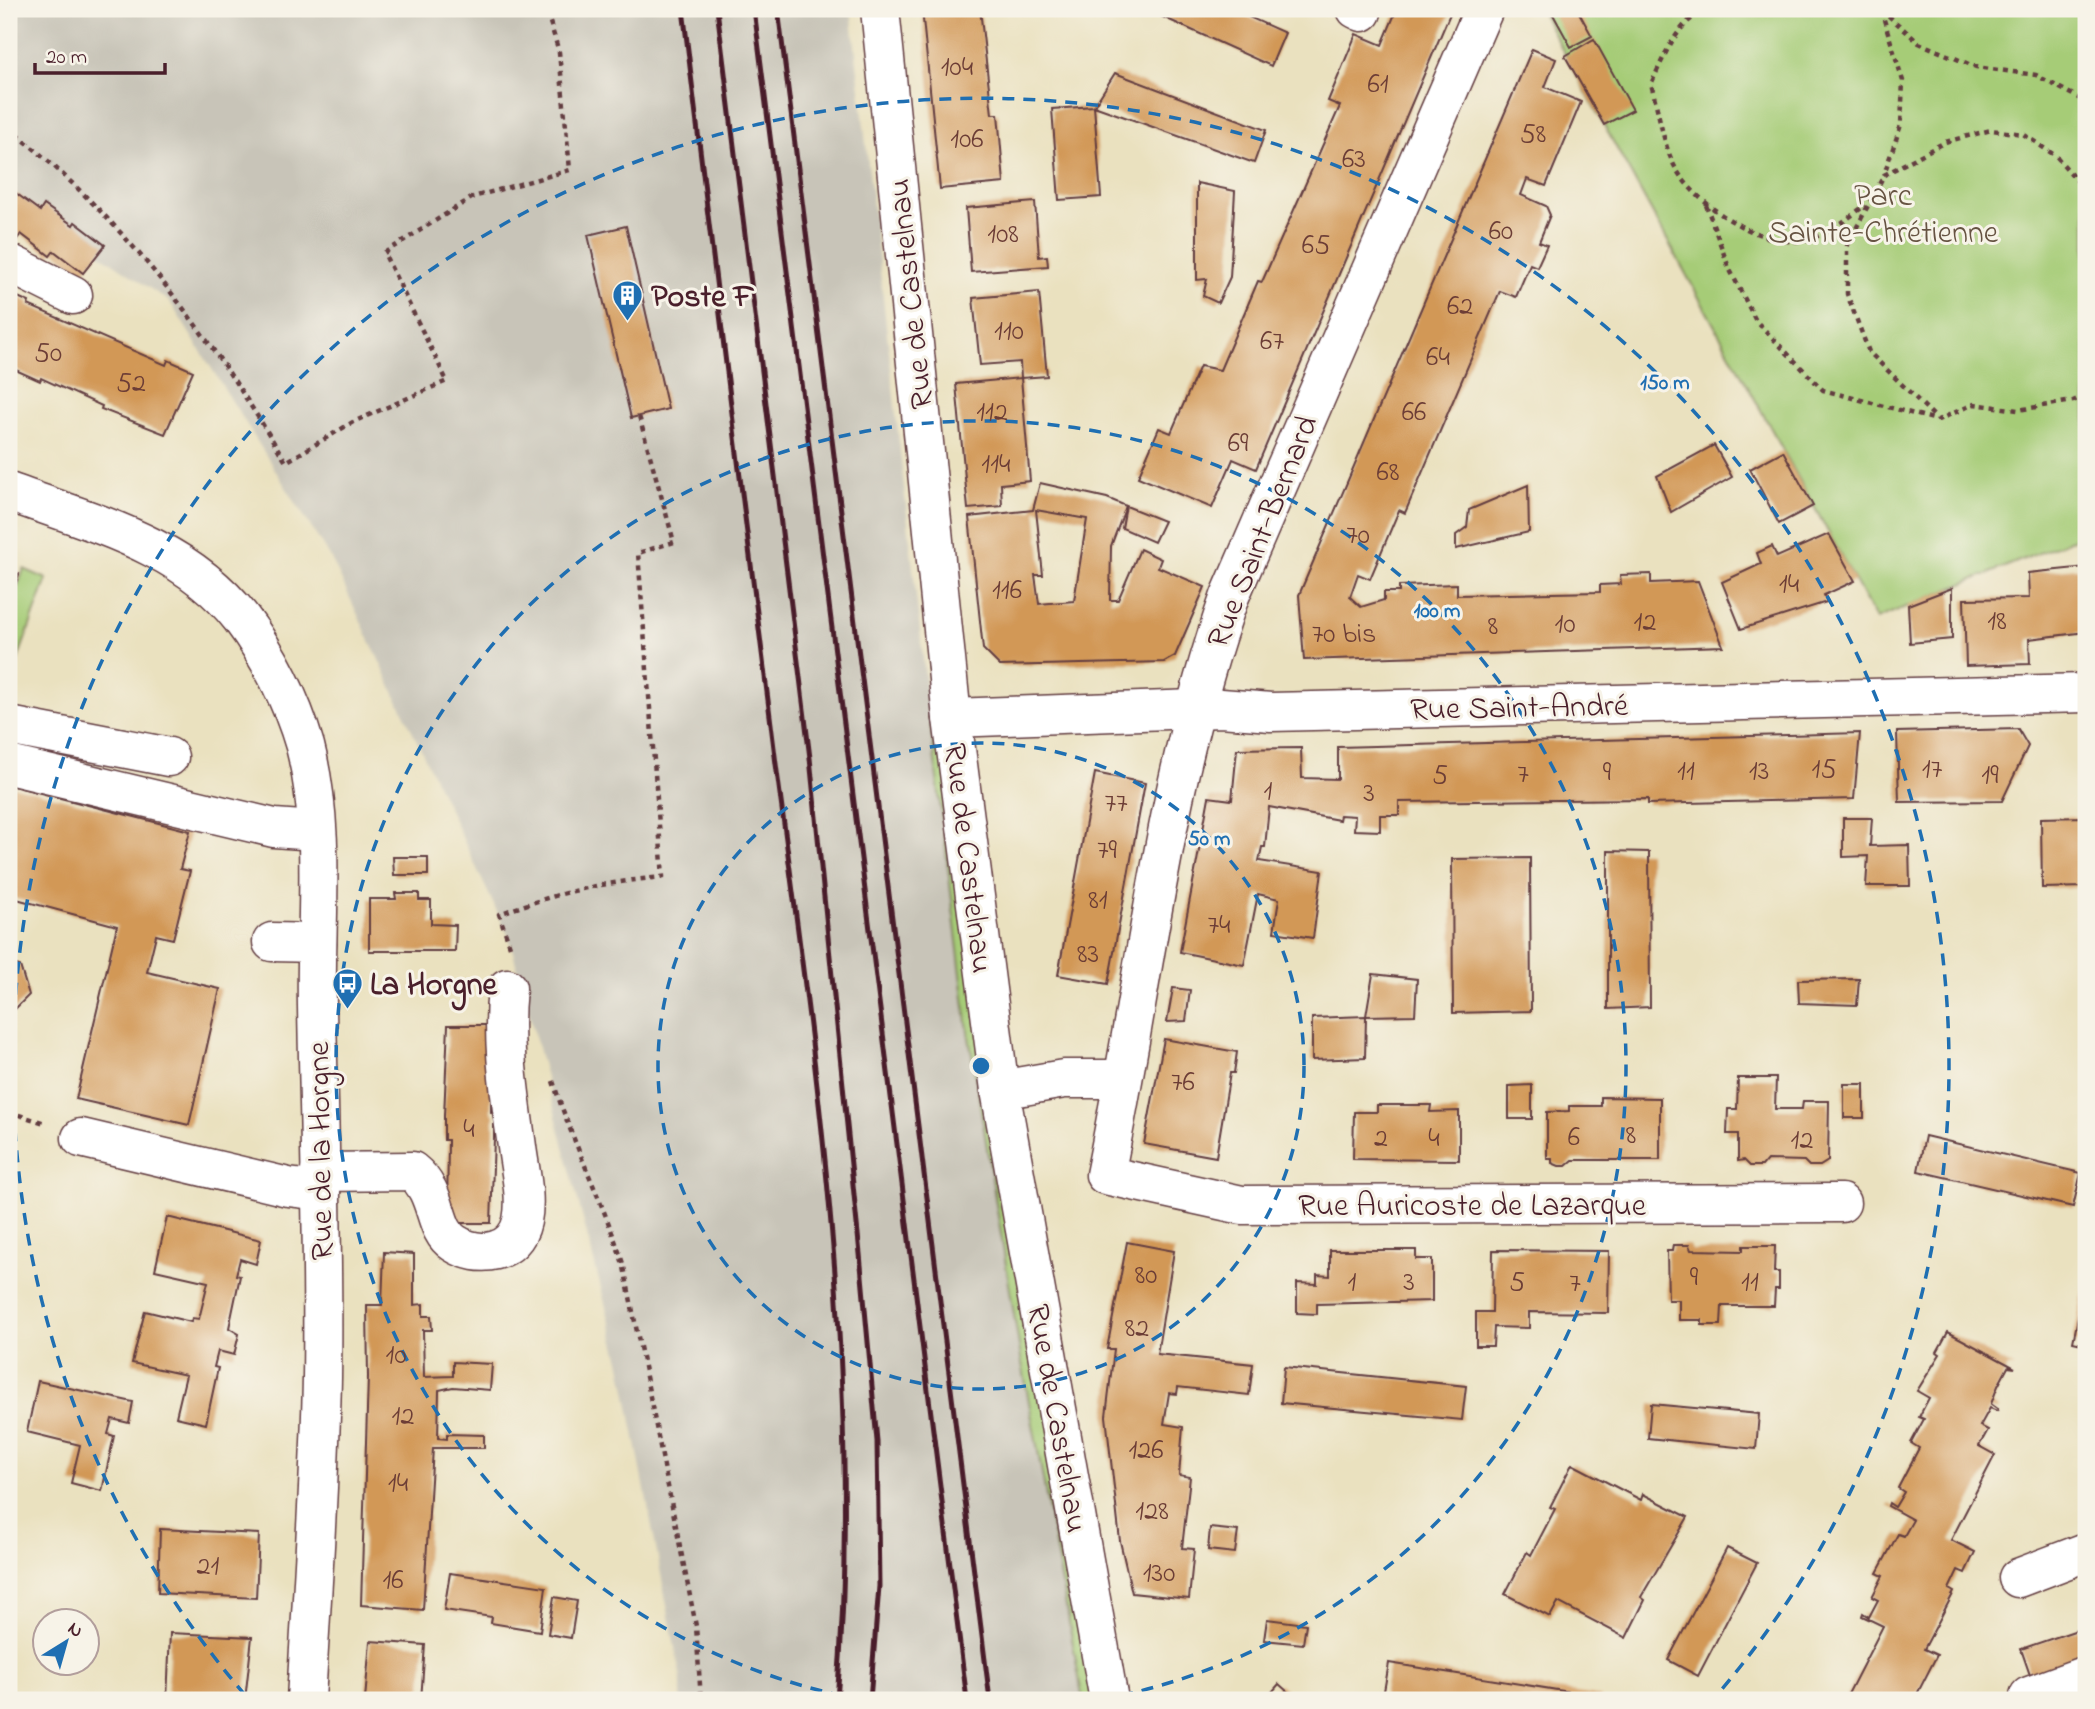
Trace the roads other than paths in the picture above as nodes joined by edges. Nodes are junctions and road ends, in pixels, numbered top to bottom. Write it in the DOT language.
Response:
graph roads {
  1 [pos="880,9"];
  2 [pos="1484,9"];
  3 [pos="9,263"];
  4 [pos="73,295"];
  5 [pos="9,492"];
  6 [pos="2086,693"];
  7 [pos="1194,709"];
  8 [pos="952,718"];
  9 [pos="9,726"];
  10 [pos="169,757"];
  11 [pos="9,765"];
  12 [pos="316,831"];
  13 [pos="272,942"];
  14 [pos="317,943"];
  15 [pos="509,969"];
  16 [pos="1122,1079"];
  17 [pos="1000,1090"];
  18 [pos="81,1138"];
  19 [pos="1105,1175"];
  20 [pos="321,1181"];
  21 [pos="1841,1203"];
  22 [pos="2086,1552"];
  23 [pos="2018,1578"];
  24 [pos="2086,1675"];
  25 [pos="2029,1696"];
  26 [pos="306,1700"];
  27 [pos="1109,1700"];
  1 -- 8 [label="street, Rue de Castelnau"];
  2 -- 7 [label="street, Rue Saint-Bernard"];
  3 -- 4 [label="street"];
  5 -- 12 [label="street, Rue de la Horgne"];
  6 -- 7 [label="street, Rue Saint-André"];
  7 -- 8 [label="street, Rue Saint-André"];
  7 -- 16 [label="street, Rue Saint-Bernard"];
  8 -- 17 [label="street, Rue de Castelnau"];
  9 -- 10 [label="street"];
  11 -- 12 [label="street"];
  12 -- 14 [label="street, Rue de la Horgne"];
  13 -- 14 [label="street"];
  14 -- 20 [label="street, Rue de la Horgne"];
  15 -- 20 [label="street"];
  16 -- 17 [label="street"];
  16 -- 19 [label="street, Rue Saint-Bernard"];
  17 -- 27 [label="street, Rue de Castelnau"];
  18 -- 20 [label="street"];
  19 -- 21 [label="street, Rue Auricoste de Lazarque"];
  20 -- 26 [label="street, Rue de la Horgne"];
  22 -- 23 [label="street"];
  24 -- 25 [label="street"];
}
